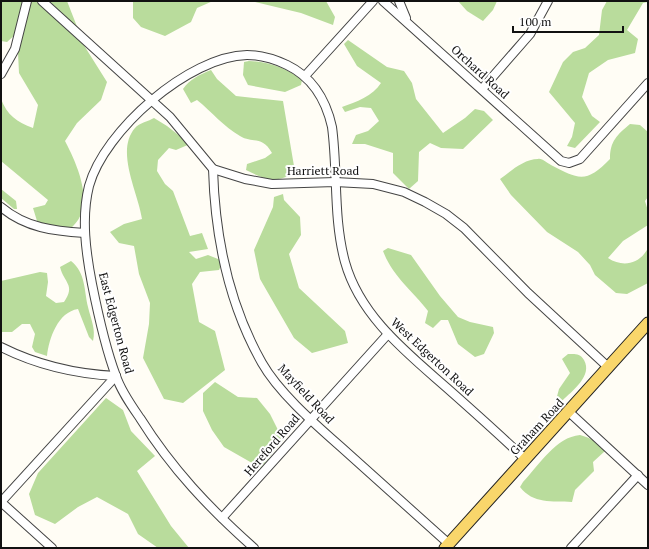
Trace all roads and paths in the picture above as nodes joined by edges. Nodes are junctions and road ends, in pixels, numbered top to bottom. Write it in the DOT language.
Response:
graph roads {
  1 [pos="28,1"];
  2 [pos="42,1"];
  3 [pos="373,1"];
  4 [pos="383,1"];
  5 [pos="398,1"];
  6 [pos="548,1"];
  7 [pos="408,22"];
  8 [pos="1,74"];
  9 [pos="305,76"];
  10 [pos="648,83"];
  11 [pos="482,89"];
  12 [pos="152,100"];
  13 [pos="213,169"];
  14 [pos="335,182"];
  15 [pos="1,207"];
  16 [pos="85,233"];
  17 [pos="648,323"];
  18 [pos="388,334"];
  19 [pos="1,347"];
  20 [pos="608,367"];
  21 [pos="116,376"];
  22 [pos="569,412"];
  23 [pos="310,419"];
  24 [pos="525,459"];
  25 [pos="638,475"];
  26 [pos="648,485"];
  27 [pos="1,502"];
  28 [pos="222,518"];
  29 [pos="447,546"];
  30 [pos="52,548"];
  31 [pos="254,548"];
  32 [pos="571,548"];
  1 -- 8 [label="street"];
  2 -- 12 [label="street"];
  3 -- 9 [label="street"];
  4 -- 7 [label="street, Orchard Road"];
  5 -- 7 [label="street"];
  6 -- 11 [label="street"];
  7 -- 11 [label="street, Orchard Road"];
  9 -- 12 [label="street, West Edgerton Road"];
  9 -- 14 [label="street, West Edgerton Road"];
  10 -- 11 [label="street, Orchard Road"];
  12 -- 13 [label="street"];
  12 -- 16 [label="street, East Edgerton Road"];
  13 -- 14 [label="street, Harriett Road"];
  13 -- 23 [label="street, Mayfield Road"];
  14 -- 18 [label="street, West Edgerton Road"];
  14 -- 20 [label="street, Harriett Road"];
  15 -- 16 [label="street"];
  16 -- 21 [label="street, East Edgerton Road"];
  17 -- 20 [label="main road, Graham Road"];
  18 -- 23 [label="street, Hereford Road"];
  18 -- 24 [label="street, West Edgerton Road"];
  19 -- 21 [label="street"];
  20 -- 22 [label="main road, Graham Road"];
  21 -- 27 [label="street"];
  21 -- 28 [label="street, East Edgerton Road"];
  22 -- 24 [label="main road, Graham Road"];
  22 -- 25 [label="street"];
  23 -- 28 [label="street, Hereford Road"];
  23 -- 29 [label="street, Mayfield Road"];
  24 -- 29 [label="main road, Graham Road"];
  25 -- 26 [label="street"];
  25 -- 32 [label="street"];
  27 -- 30 [label="street"];
  28 -- 31 [label="street, East Edgerton Road"];
}
